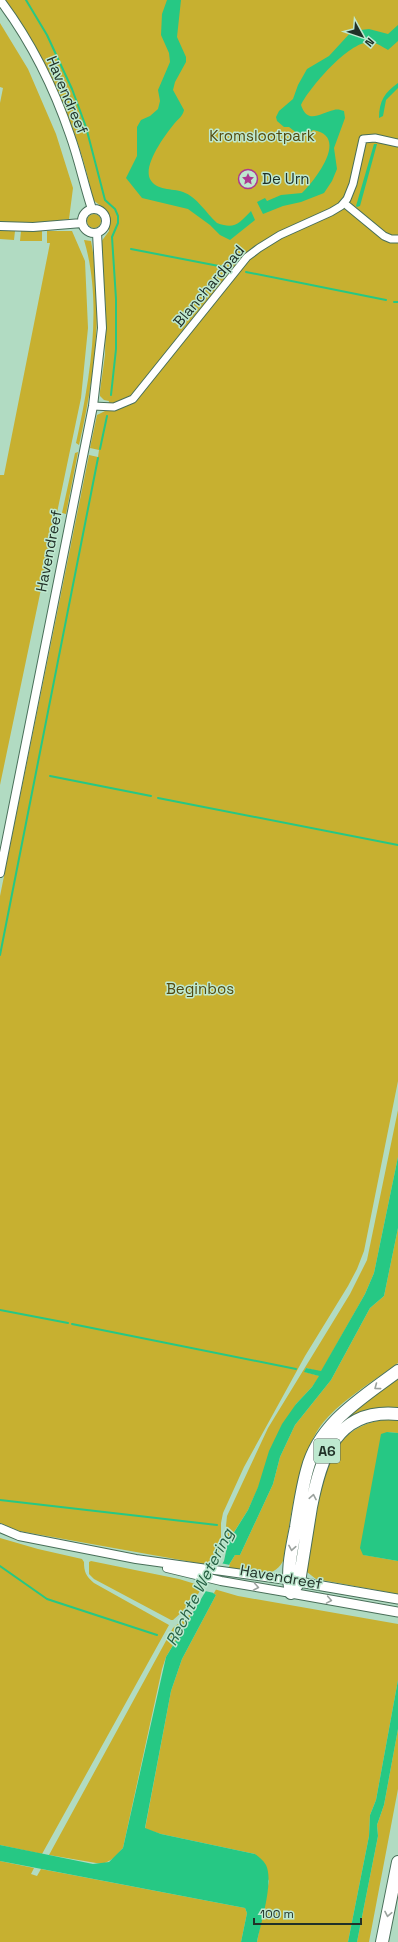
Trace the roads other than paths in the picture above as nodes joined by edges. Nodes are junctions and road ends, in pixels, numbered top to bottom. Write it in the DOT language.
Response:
graph roads {
  1 [pos="0,0"];
  2 [pos="398,143"];
  3 [pos="344,203"];
  4 [pos="92,209"];
  5 [pos="82,222"];
  6 [pos="0,226"];
  7 [pos="97,233"];
  8 [pos="398,239"];
  9 [pos="93,406"];
  10 [pos="0,873"];
  11 [pos="398,1371"];
  12 [pos="398,1414"];
  13 [pos="0,1528"];
  14 [pos="136,1559"];
  15 [pos="293,1581"];
  16 [pos="291,1593"];
  17 [pos="398,1599"];
  18 [pos="398,1612"];
  19 [pos="398,1862"];
  20 [pos="382,1942"];
  1 -- 4 [label="street, Havendreef"];
  2 -- 3 [label="street"];
  3 -- 8 [label="street"];
  3 -- 9 [label="street, Blanchardpad"];
  4 -- 5 [label="street"];
  4 -- 7 [label="street"];
  5 -- 6 [label="street"];
  5 -- 7 [label="street"];
  7 -- 9 [label="street, Havendreef"];
  9 -- 10 [label="street, Havendreef"];
  11 -- 15 [label="highway, A6, one-way"];
  15 -- 12 [label="highway, A6, one-way"];
  13 -- 14 [label="street, Havendreef"];
  14 -- 15 [label="street, Havendreef"];
  14 -- 16 [label="street, Havendreef, one-way"];
  15 -- 16 [label="highway"];
  15 -- 17 [label="main road, Havendreef"];
  16 -- 18 [label="main road, Havendreef, one-way"];
  19 -- 20 [label="highway, one-way"];
}
